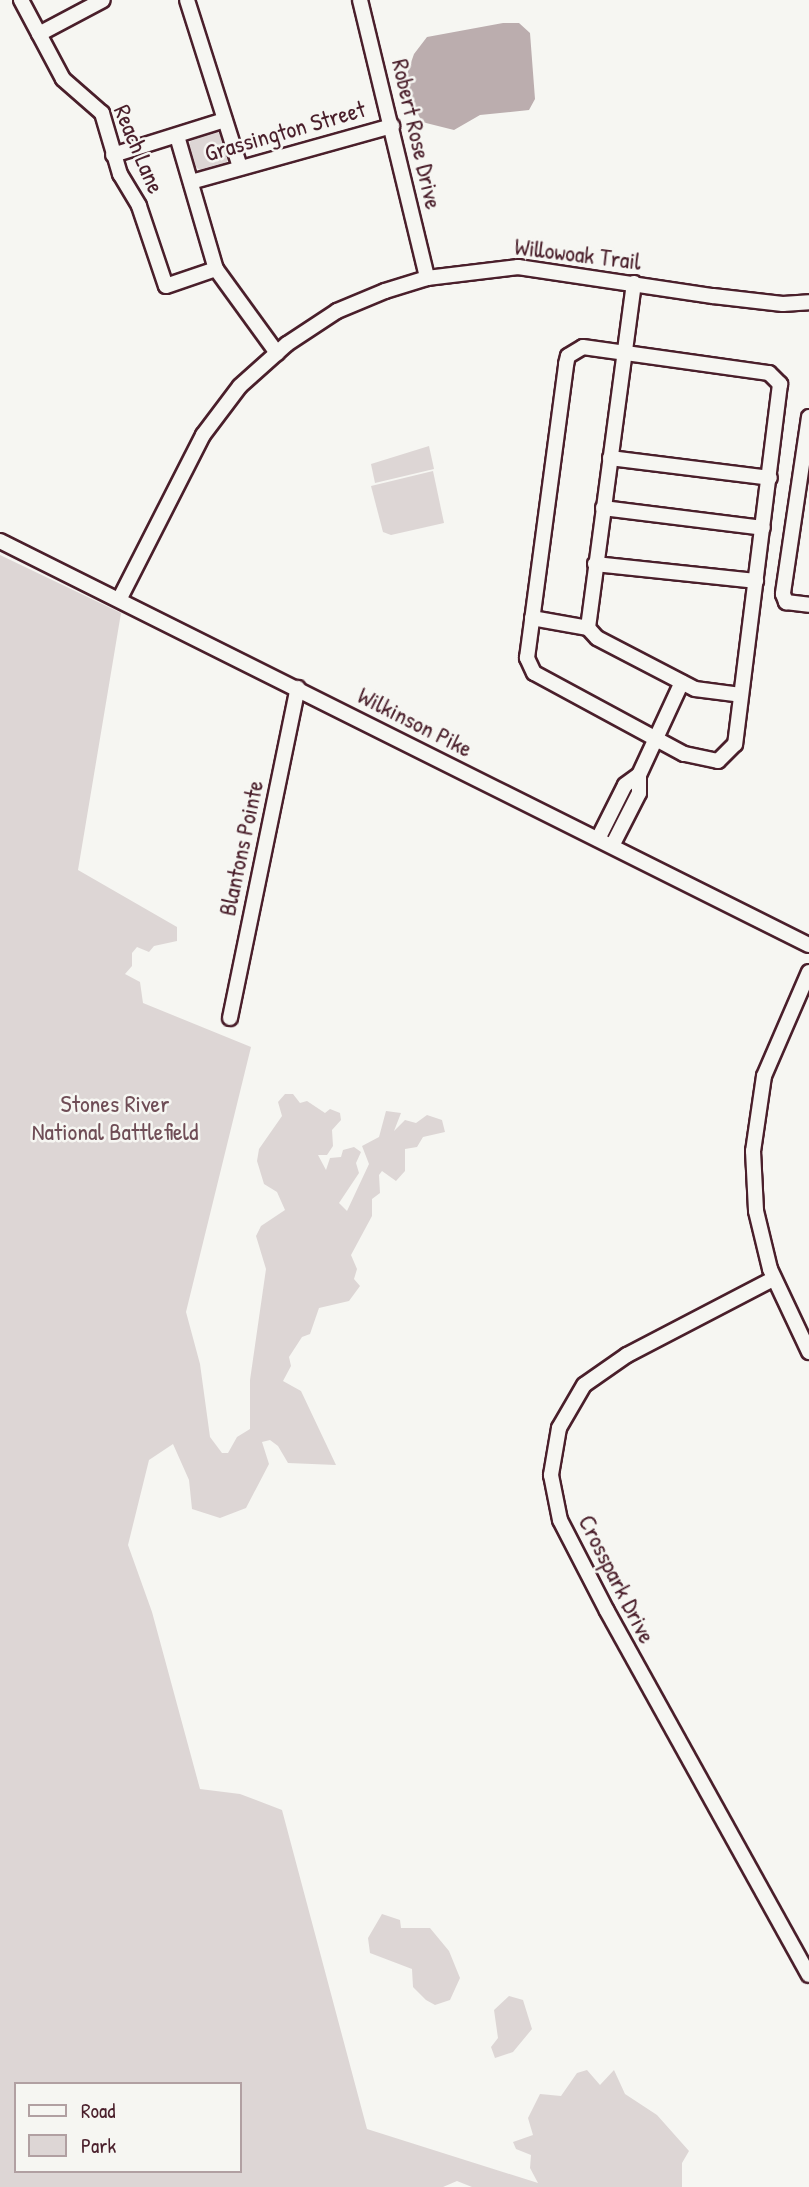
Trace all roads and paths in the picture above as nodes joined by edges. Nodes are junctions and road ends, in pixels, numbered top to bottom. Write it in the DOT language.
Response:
graph roads {
  1 [pos="21,0"];
  2 [pos="103,0"];
  3 [pos="187,0"];
  4 [pos="360,0"];
  5 [pos="39,34"];
  6 [pos="225,120"];
  7 [pos="392,126"];
  8 [pos="177,136"];
  9 [pos="113,155"];
  10 [pos="240,167"];
  11 [pos="191,182"];
  12 [pos="216,269"];
  13 [pos="427,278"];
  14 [pos="634,283"];
  15 [pos="809,302"];
  16 [pos="277,353"];
  17 [pos="624,353"];
  18 [pos="809,417"];
  19 [pos="610,458"];
  20 [pos="770,478"];
  21 [pos="603,508"];
  22 [pos="763,528"];
  23 [pos="0,541"];
  24 [pos="595,564"];
  25 [pos="756,581"];
  26 [pos="120,598"];
  27 [pos="809,605"];
  28 [pos="532,618"];
  29 [pos="587,628"];
  30 [pos="682,682"];
  31 [pos="298,688"];
  32 [pos="741,695"];
  33 [pos="656,738"];
  34 [pos="639,775"];
  35 [pos="598,839"];
  36 [pos="612,846"];
  37 [pos="809,945"];
  38 [pos="809,972"];
  39 [pos="230,1018"];
  40 [pos="773,1279"];
  41 [pos="809,1352"];
  42 [pos="809,1975"];
  1 -- 5 [label="street, Reach Lane"];
  2 -- 5 [label="street"];
  3 -- 6 [label="street"];
  4 -- 7 [label="street, Robert Rose Drive"];
  5 -- 9 [label="street, Reach Lane"];
  6 -- 8 [label="street"];
  6 -- 10 [label="street"];
  7 -- 10 [label="street, Grassington Street"];
  7 -- 13 [label="street, Robert Rose Drive"];
  8 -- 9 [label="street"];
  8 -- 11 [label="street"];
  9 -- 12 [label="street, Reach Lane"];
  10 -- 11 [label="street, Grassington Street"];
  11 -- 12 [label="street"];
  12 -- 16 [label="street"];
  13 -- 14 [label="street, Willowoak Trail"];
  13 -- 16 [label="street, Willowoak Trail"];
  14 -- 15 [label="street, Willowoak Trail"];
  14 -- 17 [label="street"];
  16 -- 26 [label="street, Willowoak Trail"];
  17 -- 19 [label="street"];
  17 -- 20 [label="street"];
  17 -- 28 [label="street"];
  18 -- 27 [label="street"];
  19 -- 20 [label="street"];
  19 -- 21 [label="street"];
  20 -- 22 [label="street"];
  21 -- 22 [label="street"];
  21 -- 24 [label="street"];
  22 -- 25 [label="street"];
  23 -- 26 [label="street, Wilkinson Pike"];
  24 -- 25 [label="street"];
  24 -- 29 [label="street"];
  25 -- 32 [label="street"];
  26 -- 31 [label="street, Wilkinson Pike"];
  28 -- 29 [label="street"];
  28 -- 33 [label="street"];
  29 -- 30 [label="street"];
  30 -- 32 [label="street"];
  30 -- 33 [label="street"];
  31 -- 35 [label="street, Wilkinson Pike"];
  31 -- 39 [label="street, Blantons Pointe"];
  32 -- 33 [label="street"];
  33 -- 34 [label="street"];
  34 -- 35 [label="street"];
  34 -- 36 [label="street"];
  35 -- 36 [label="street, Wilkinson Pike"];
  36 -- 37 [label="street, Wilkinson Pike"];
  38 -- 40 [label="street"];
  40 -- 41 [label="street"];
  40 -- 42 [label="street, Crosspark Drive"];
}
